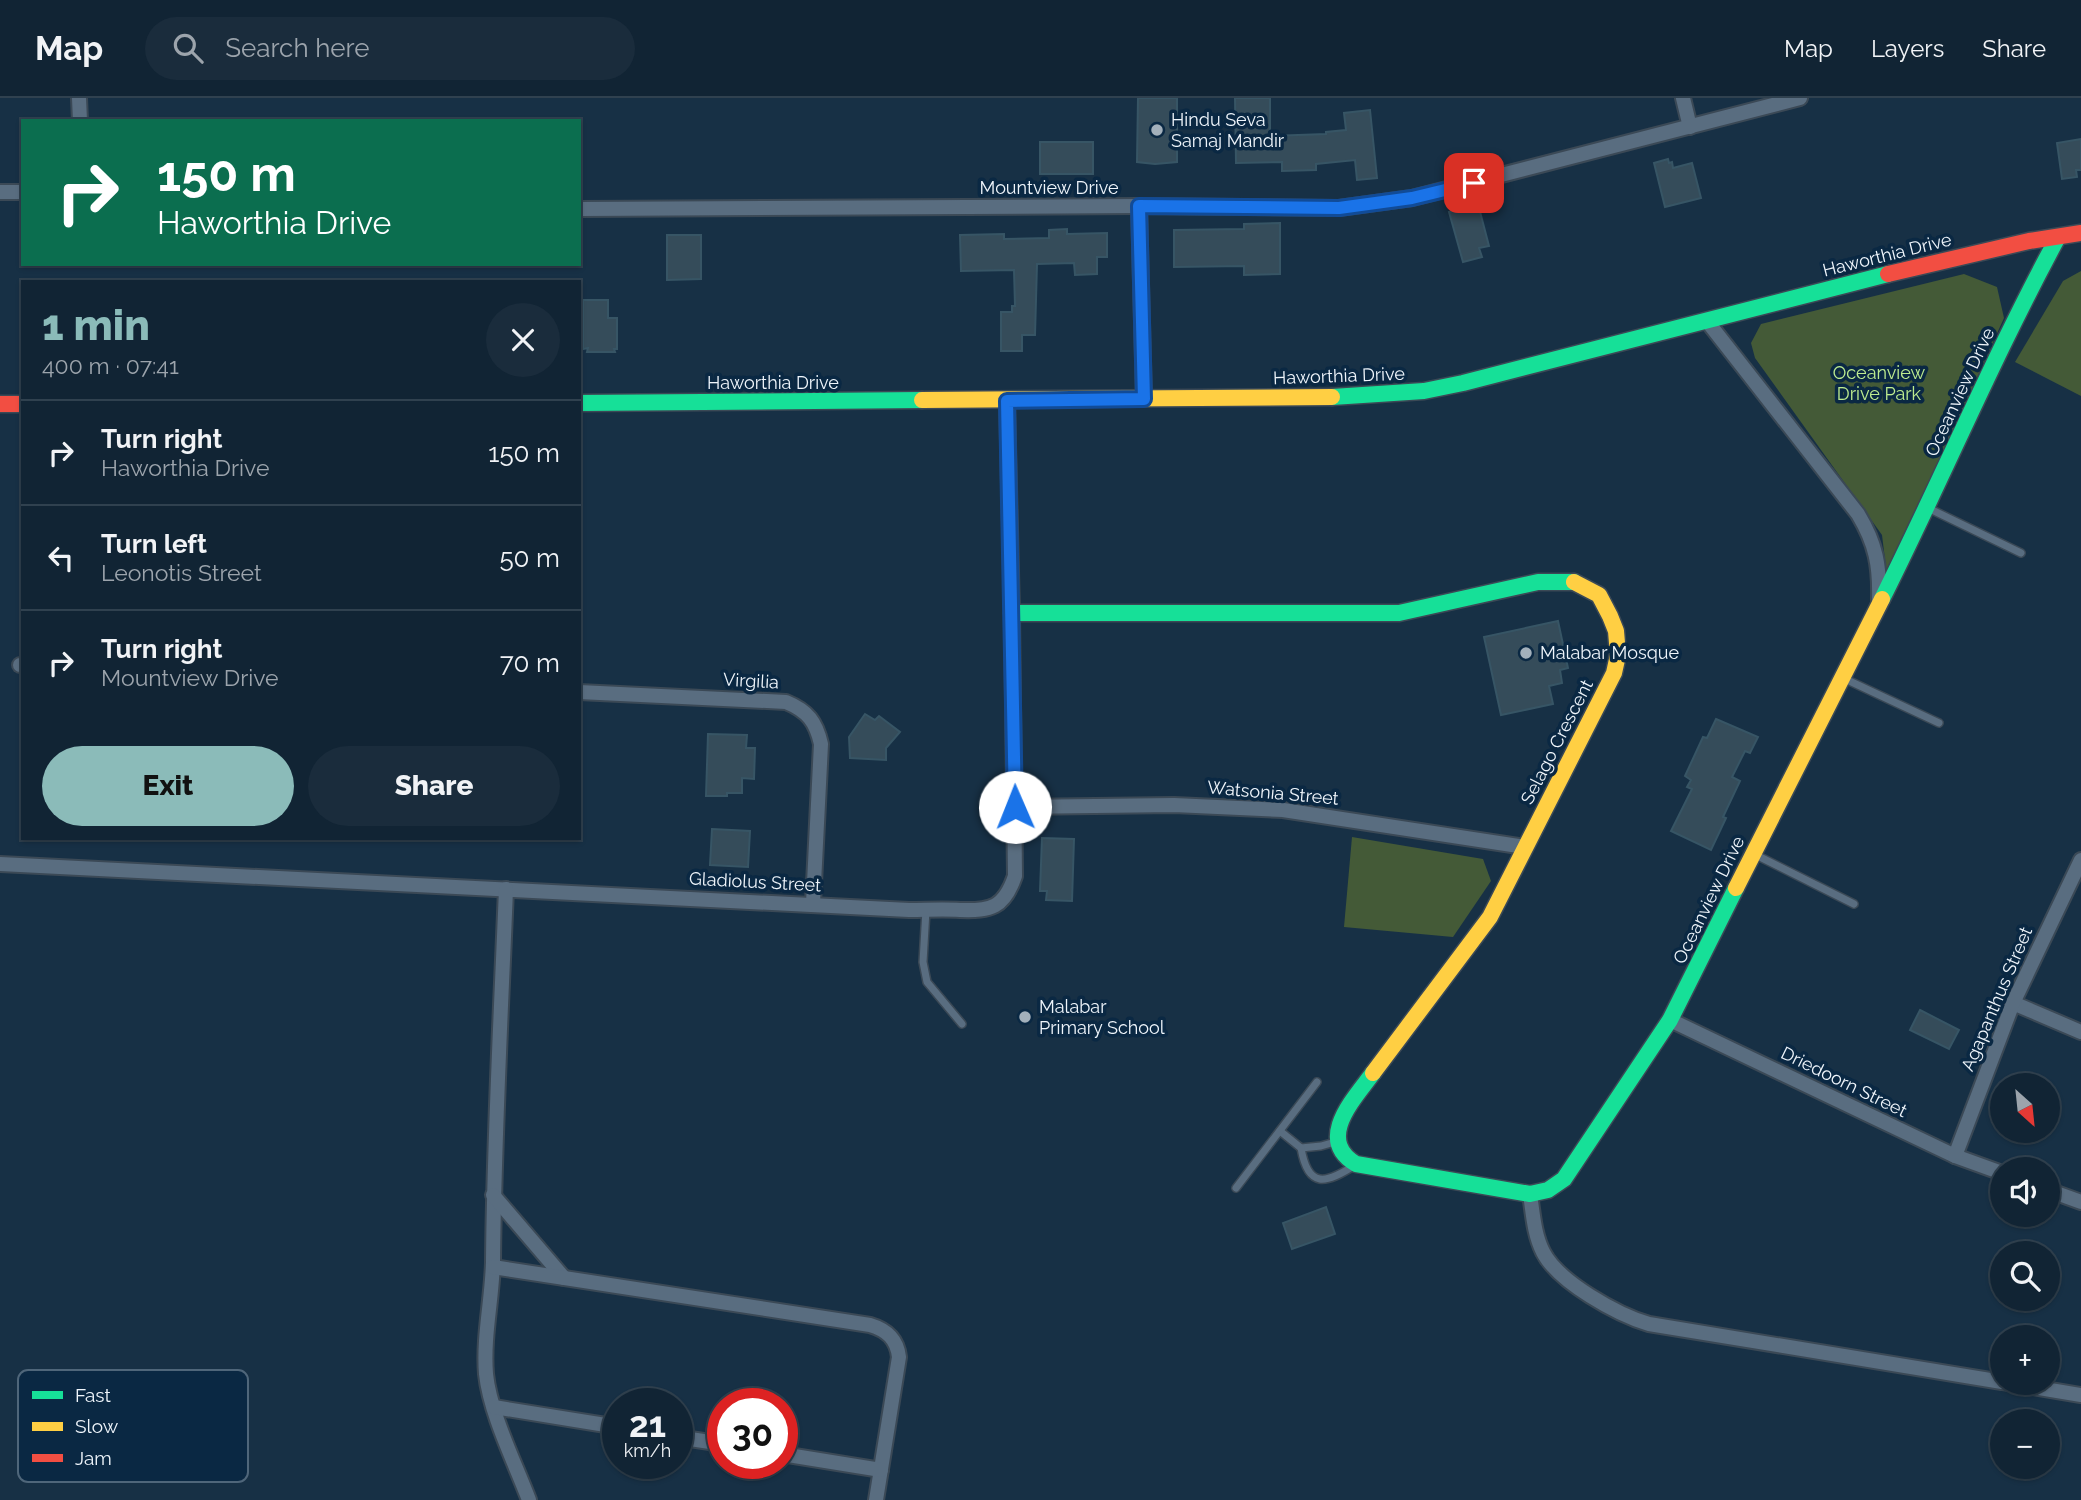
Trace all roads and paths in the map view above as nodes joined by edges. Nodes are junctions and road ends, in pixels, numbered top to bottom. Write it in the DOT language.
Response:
graph roads {
  1 [pos="79,98"];
  2 [pos="1683,98"];
  3 [pos="1800,98"];
  4 [pos="80,119"];
  5 [pos="1690,127"];
  6 [pos="0,192"];
  7 [pos="21,192"];
  8 [pos="1139,206"];
  9 [pos="581,209"];
  10 [pos="2081,233"];
  11 [pos="2058,237"];
  12 [pos="1707,321"];
  13 [pos="1144,399"];
  14 [pos="1007,401"];
  15 [pos="581,403"];
  16 [pos="0,404"];
  17 [pos="21,404"];
  18 [pos="1928,507"];
  19 [pos="2021,553"];
  20 [pos="1879,602"];
  21 [pos="1012,612"];
  22 [pos="1842,678"];
  23 [pos="581,692"];
  24 [pos="1939,723"];
  25 [pos="1015,807"];
  26 [pos="1525,847"];
  27 [pos="1753,853"];
  28 [pos="2081,860"];
  29 [pos="0,864"];
  30 [pos="506,889"];
  31 [pos="813,904"];
  32 [pos="1854,904"];
  33 [pos="926,910"];
  34 [pos="2013,1003"];
  35 [pos="1670,1020"];
  36 [pos="962,1024"];
  37 [pos="2081,1032"];
  38 [pos="1317,1082"];
  39 [pos="1280,1131"];
  40 [pos="1338,1141"];
  41 [pos="1301,1148"];
  42 [pos="1955,1156"];
  43 [pos="1356,1164"];
  44 [pos="1990,1169"];
  45 [pos="1236,1188"];
  46 [pos="1536,1194"];
  47 [pos="2060,1194"];
  48 [pos="493,1195"];
  49 [pos="2081,1202"];
  50 [pos="493,1267"];
  51 [pos="564,1278"];
  52 [pos="1990,1380"];
  53 [pos="2060,1392"];
  54 [pos="2081,1395"];
  55 [pos="494,1407"];
  56 [pos="602,1424"];
  57 [pos="798,1457"];
  58 [pos="881,1470"];
  59 [pos="529,1500"];
  60 [pos="876,1500"];
  1 -- 4 [label="street"];
  2 -- 5 [label="street"];
  3 -- 5 [label="street, Mountview Drive"];
  5 -- 8 [label="street, Mountview Drive"];
  6 -- 7 [label="street"];
  8 -- 9 [label="street, Mountview Drive"];
  8 -- 13 [label="street"];
  10 -- 11 [label="street, Haworthia Drive"];
  11 -- 12 [label="street, Haworthia Drive"];
  11 -- 18 [label="street, Oceanview Drive"];
  12 -- 13 [label="street, Haworthia Drive"];
  12 -- 20 [label="street, Oceanview Drive"];
  13 -- 14 [label="street, Haworthia Drive"];
  14 -- 15 [label="street, Haworthia Drive"];
  14 -- 21 [label="street, Gladiolus Street"];
  16 -- 17 [label="street"];
  18 -- 19 [label="lane"];
  18 -- 20 [label="street, Oceanview Drive"];
  20 -- 22 [label="street, Oceanview Drive"];
  21 -- 25 [label="street, Gladiolus Street"];
  21 -- 26 [label="street, Selago Crescent"];
  22 -- 24 [label="lane"];
  22 -- 27 [label="street, Oceanview Drive"];
  23 -- 31 [label="street, Virgilia"];
  25 -- 26 [label="street, Watsonia Street"];
  25 -- 33 [label="street, Gladiolus Street"];
  26 -- 40 [label="street, Selago Crescent"];
  27 -- 32 [label="lane"];
  27 -- 35 [label="street, Oceanview Drive"];
  28 -- 34 [label="street, Agapanthus Street"];
  29 -- 30 [label="street, Gladiolus Street"];
  30 -- 31 [label="street, Gladiolus Street"];
  30 -- 48 [label="street"];
  31 -- 33 [label="street, Gladiolus Street"];
  33 -- 36 [label="lane"];
  34 -- 37 [label="street"];
  34 -- 42 [label="street, Agapanthus Street"];
  35 -- 42 [label="street, Driedoorn Street"];
  35 -- 46 [label="street, Oceanview Drive"];
  38 -- 39 [label="lane"];
  39 -- 41 [label="lane"];
  39 -- 45 [label="lane"];
  40 -- 41 [label="lane"];
  40 -- 43 [label="street"];
  41 -- 43 [label="lane"];
  42 -- 44 [label="street, Driedoorn Street"];
  43 -- 46 [label="street"];
  46 -- 52 [label="street"];
  47 -- 49 [label="street"];
  48 -- 50 [label="street"];
  48 -- 51 [label="street"];
  50 -- 51 [label="street"];
  50 -- 55 [label="street"];
  51 -- 58 [label="street"];
  53 -- 54 [label="street"];
  55 -- 56 [label="street"];
  55 -- 59 [label="street"];
  57 -- 58 [label="street"];
  58 -- 60 [label="street"];
}
